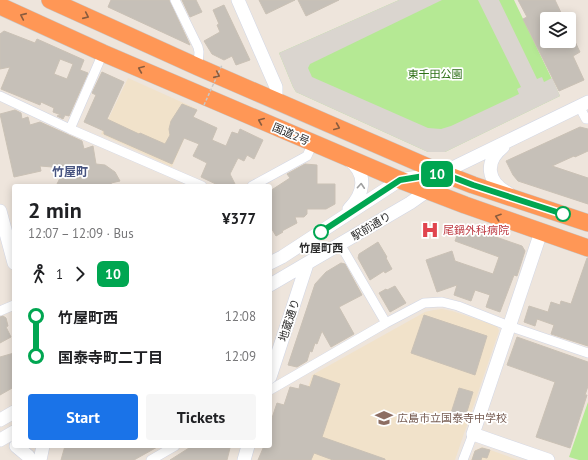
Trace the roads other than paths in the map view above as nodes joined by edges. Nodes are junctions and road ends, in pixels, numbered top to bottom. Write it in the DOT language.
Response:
graph roads {
  1 [pos="50,0"];
  2 [pos="175,0"];
  3 [pos="238,0"];
  4 [pos="1,7"];
  5 [pos="104,53"];
  6 [pos="198,67"];
  7 [pos="0,96"];
  8 [pos="276,101"];
  9 [pos="584,104"];
  10 [pos="588,119"];
  11 [pos="70,129"];
  12 [pos="516,137"];
  13 [pos="313,143"];
  14 [pos="343,156"];
  15 [pos="442,173"];
  16 [pos="400,180"];
  17 [pos="197,184"];
  18 [pos="256,184"];
  19 [pos="427,191"];
  20 [pos="524,202"];
  21 [pos="0,211"];
  22 [pos="341,218"];
  23 [pos="588,223"];
  24 [pos="541,232"];
  25 [pos="340,244"];
  26 [pos="588,248"];
  27 [pos="12,254"];
  28 [pos="0,257"];
  29 [pos="12,260"];
  30 [pos="272,262"];
  31 [pos="307,264"];
  32 [pos="272,284"];
  33 [pos="12,307"];
  34 [pos="0,311"];
  35 [pos="386,323"];
  36 [pos="509,326"];
  37 [pos="588,353"];
  38 [pos="272,371"];
  39 [pos="272,389"];
  40 [pos="12,413"];
  41 [pos="0,420"];
  42 [pos="12,433"];
  43 [pos="472,434"];
  44 [pos="1,439"];
  45 [pos="12,444"];
  46 [pos="19,448"];
  47 [pos="43,448"];
  48 [pos="172,448"];
  49 [pos="247,448"];
  50 [pos="30,460"];
  51 [pos="40,460"];
  52 [pos="151,460"];
  53 [pos="244,460"];
  54 [pos="463,460"];
  55 [pos="548,460"];
  1 -- 6 [label="highway, one-way"];
  2 -- 6 [label="street"];
  3 -- 8 [label="street"];
  5 -- 4 [label="highway, 国道2号, one-way"];
  5 -- 11 [label="street"];
  13 -- 5 [label="highway, 国道2号, one-way"];
  6 -- 8 [label="highway, one-way"];
  7 -- 11 [label="street"];
  8 -- 15 [label="highway, one-way"];
  9 -- 10 [label="street"];
  9 -- 12 [label="street"];
  11 -- 17 [label="street"];
  12 -- 15 [label="street"];
  12 -- 20 [label="street"];
  13 -- 14 [label="highway, 国道2号"];
  13 -- 18 [label="street"];
  14 -- 16 [label="highway, 国道2号"];
  22 -- 14 [label="street, one-way"];
  15 -- 16 [label="street"];
  15 -- 19 [label="street, 駅前通り"];
  15 -- 20 [label="highway"];
  16 -- 19 [label="highway, 国道2号"];
  16 -- 22 [label="street"];
  24 -- 19 [label="highway, 国道2号, one-way"];
  19 -- 25 [label="street, 駅前通り"];
  20 -- 23 [label="highway"];
  21 -- 27 [label="street"];
  22 -- 30 [label="street"];
  24 -- 26 [label="highway, 国道2号"];
  24 -- 36 [label="street"];
  25 -- 31 [label="street, 駅前通り"];
  25 -- 35 [label="street"];
  28 -- 29 [label="street"];
  31 -- 32 [label="street, 駅前通り"];
  31 -- 38 [label="street, 地蔵通り"];
  33 -- 34 [label="street"];
  35 -- 36 [label="street"];
  35 -- 39 [label="street"];
  36 -- 37 [label="street"];
  36 -- 43 [label="street"];
  40 -- 41 [label="street"];
  42 -- 44 [label="street"];
  43 -- 54 [label="street"];
  43 -- 55 [label="street"];
  44 -- 45 [label="street"];
  46 -- 50 [label="street"];
  47 -- 51 [label="street"];
  48 -- 52 [label="street"];
  49 -- 53 [label="street"];
}
